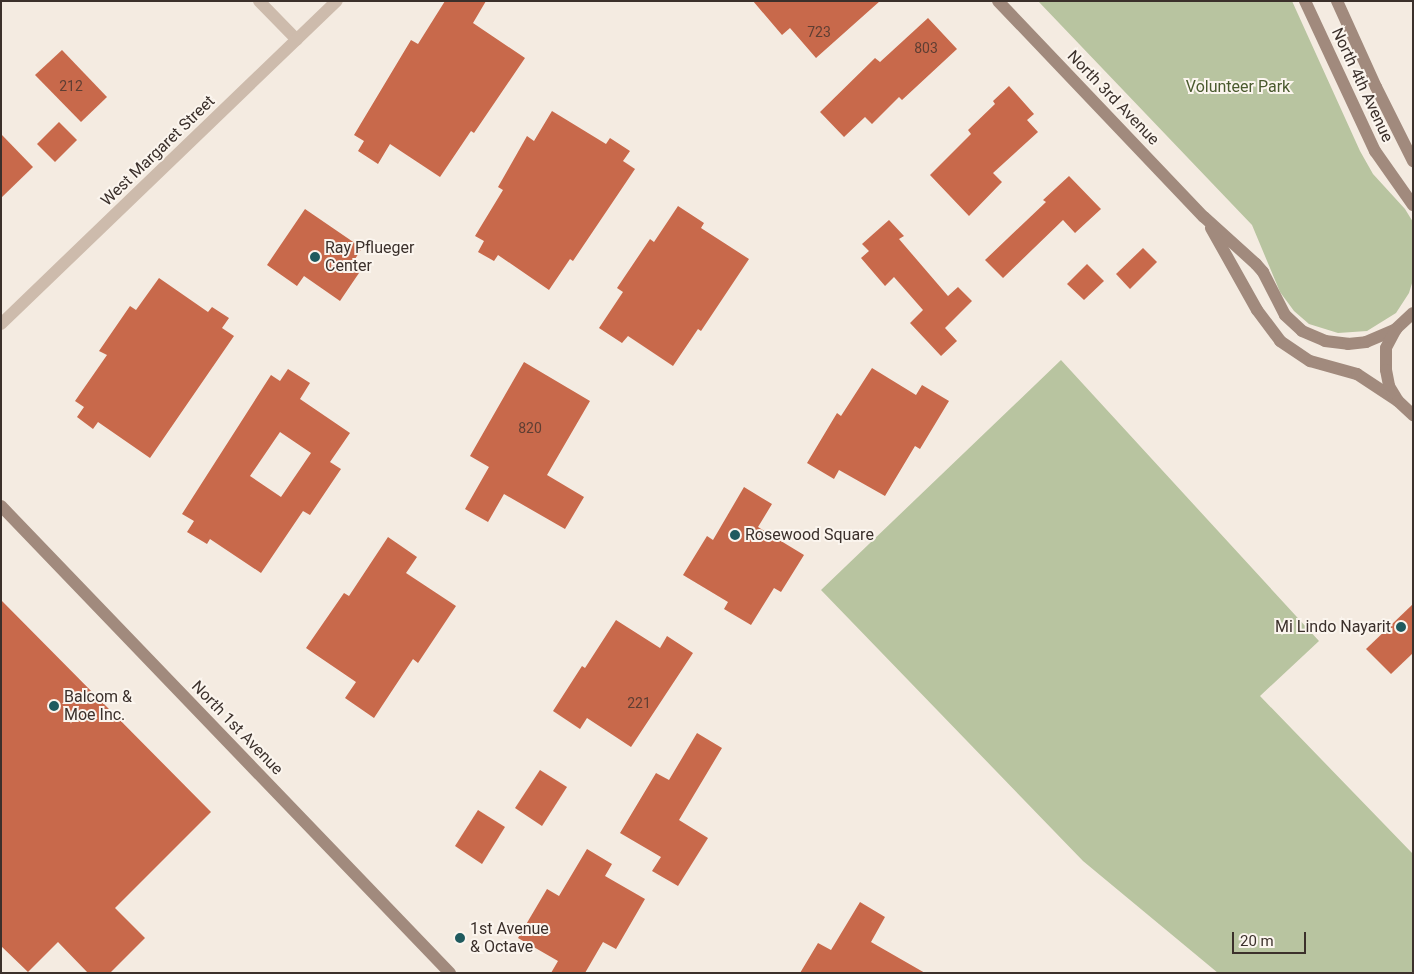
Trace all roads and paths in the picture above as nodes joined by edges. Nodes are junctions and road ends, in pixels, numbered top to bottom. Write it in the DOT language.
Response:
graph roads {
  1 [pos="259,1"];
  2 [pos="337,1"];
  3 [pos="998,1"];
  4 [pos="1305,1"];
  5 [pos="1338,1"];
  6 [pos="296,40"];
  7 [pos="1413,161"];
  8 [pos="1413,205"];
  9 [pos="1204,217"];
  10 [pos="1413,302"];
  11 [pos="1413,313"];
  12 [pos="1,324"];
  13 [pos="1399,326"];
  14 [pos="1398,401"];
  15 [pos="1411,415"];
  16 [pos="1,506"];
  17 [pos="450,973"];
  1 -- 6 [label="street"];
  2 -- 6 [label="street, West Margaret Street"];
  3 -- 9 [label="street, North 3rd Avenue"];
  4 -- 8 [label="street, North 4th Avenue"];
  5 -- 7 [label="street, North 4th Avenue"];
  6 -- 12 [label="street, West Margaret Street"];
  9 -- 13 [label="street, North 3rd Avenue"];
  9 -- 14 [label="street, North 3rd Avenue"];
  10 -- 13 [label="street"];
  11 -- 13 [label="street"];
  13 -- 14 [label="street"];
  14 -- 15 [label="street"];
  16 -- 17 [label="street, North 1st Avenue"];
}
